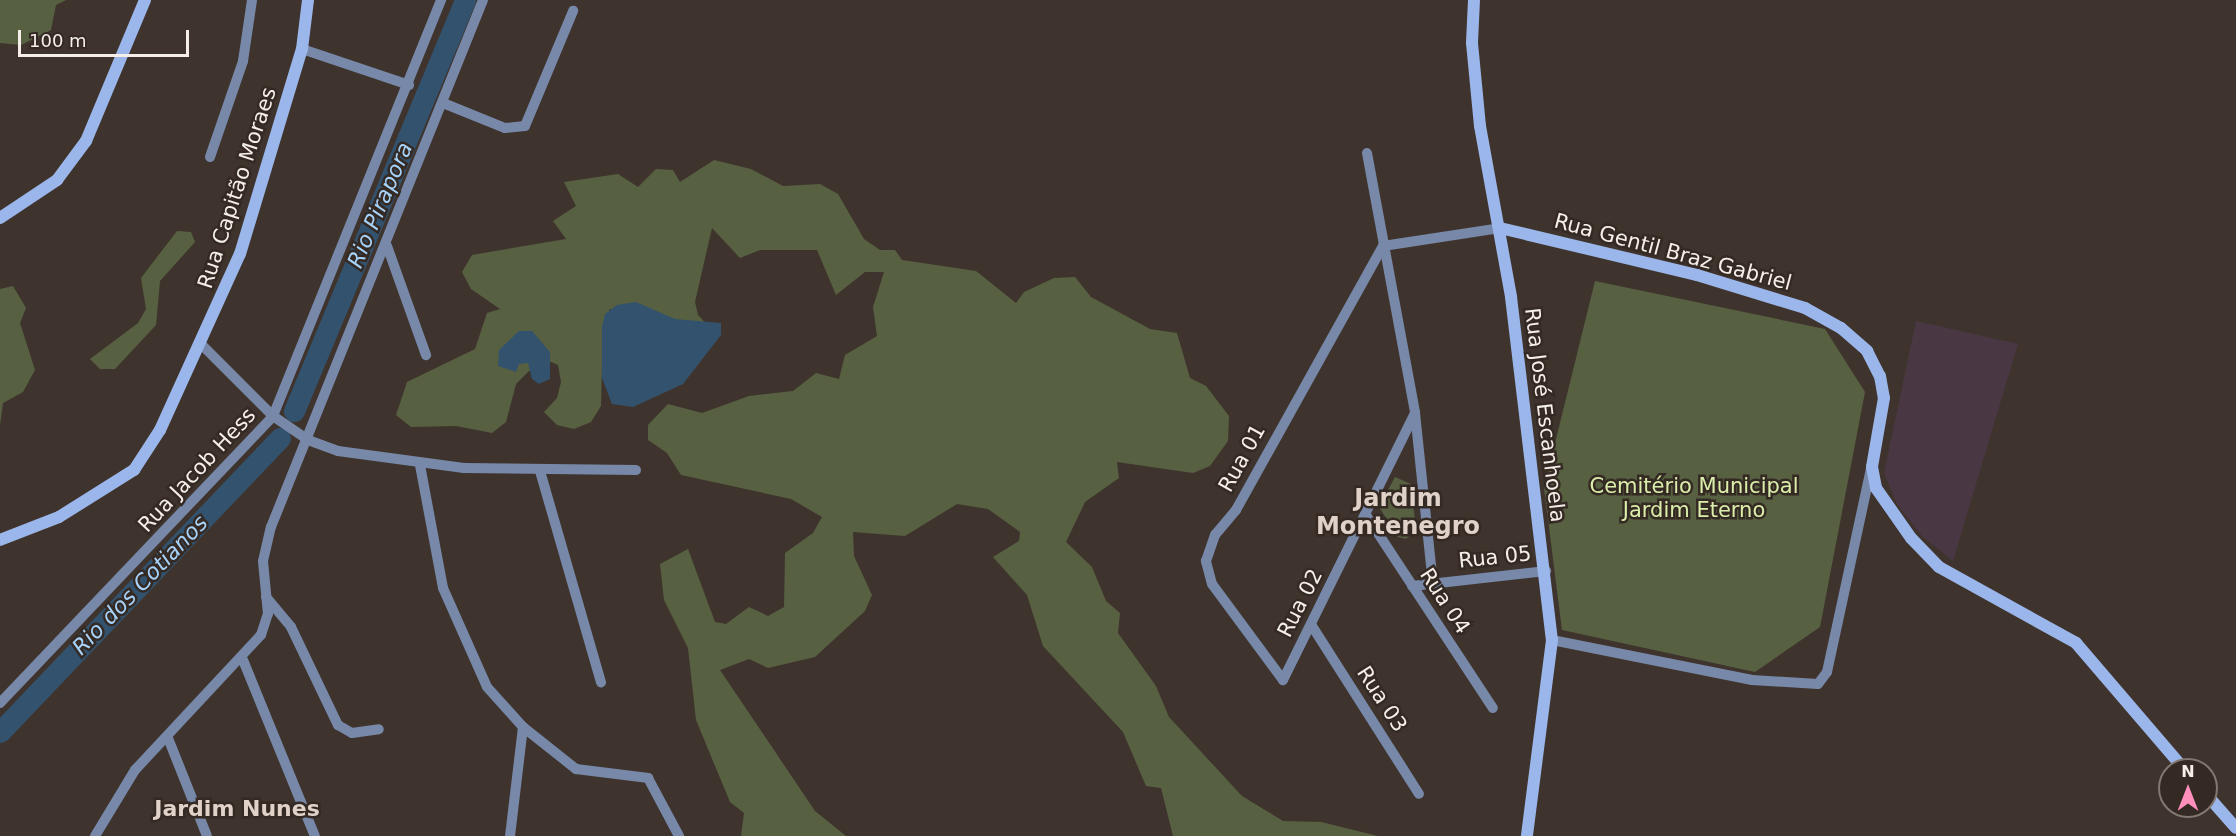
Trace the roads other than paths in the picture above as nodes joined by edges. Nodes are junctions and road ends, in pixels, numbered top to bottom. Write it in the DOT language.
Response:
graph roads {
  1 [pos="146,0"];
  2 [pos="252,0"];
  3 [pos="308,0"];
  4 [pos="441,0"];
  5 [pos="483,0"];
  6 [pos="1474,0"];
  7 [pos="573,12"];
  8 [pos="302,49"];
  9 [pos="410,85"];
  10 [pos="443,103"];
  11 [pos="1367,153"];
  12 [pos="210,157"];
  13 [pos="0,218"];
  14 [pos="1500,228"];
  15 [pos="387,246"];
  16 [pos="1383,246"];
  17 [pos="202,345"];
  18 [pos="426,355"];
  19 [pos="1414,413"];
  20 [pos="273,416"];
  21 [pos="308,440"];
  22 [pos="420,465"];
  23 [pos="1872,467"];
  24 [pos="636,470"];
  25 [pos="540,471"];
  26 [pos="1366,514"];
  27 [pos="0,540"];
  28 [pos="1546,571"];
  29 [pos="1433,583"];
  30 [pos="1412,586"];
  31 [pos="265,597"];
  32 [pos="1312,626"];
  33 [pos="1552,640"];
  34 [pos="243,660"];
  35 [pos="1283,680"];
  36 [pos="601,682"];
  37 [pos="0,704"];
  38 [pos="1493,708"];
  39 [pos="523,727"];
  40 [pos="379,729"];
  41 [pos="168,738"];
  42 [pos="2175,758"];
  43 [pos="1419,794"];
  44 [pos="2218,808"];
  45 [pos="2236,828"];
  46 [pos="674,835"];
  47 [pos="95,836"];
  48 [pos="207,836"];
  49 [pos="315,836"];
  50 [pos="510,836"];
  51 [pos="1527,836"];
  1 -- 13 [label="street"];
  2 -- 12 [label="street"];
  3 -- 8 [label="street, Rua Capitão Moraes"];
  4 -- 9 [label="street, Rua Jacob Hess"];
  5 -- 10 [label="street"];
  6 -- 14 [label="street, Rua José Escanhoela"];
  7 -- 10 [label="street"];
  8 -- 9 [label="street"];
  8 -- 17 [label="street, Rua Capitão Moraes"];
  9 -- 20 [label="street, Rua Jacob Hess"];
  10 -- 15 [label="street"];
  11 -- 16 [label="street"];
  14 -- 16 [label="street"];
  14 -- 23 [label="street, Rua Gentil Braz Gabriel"];
  14 -- 28 [label="street, Rua José Escanhoela"];
  15 -- 18 [label="street"];
  15 -- 21 [label="street"];
  16 -- 19 [label="street"];
  16 -- 35 [label="street, Rua 01"];
  17 -- 20 [label="street"];
  17 -- 27 [label="street, Rua Capitão Moraes"];
  19 -- 26 [label="street, Rua 02"];
  19 -- 29 [label="street"];
  20 -- 21 [label="street"];
  20 -- 37 [label="street, Rua Jacob Hess"];
  21 -- 22 [label="street"];
  21 -- 31 [label="street"];
  22 -- 25 [label="street"];
  22 -- 39 [label="street"];
  23 -- 33 [label="street"];
  23 -- 42 [label="street"];
  24 -- 25 [label="street"];
  25 -- 36 [label="street"];
  26 -- 30 [label="street, Rua 04"];
  26 -- 32 [label="street, Rua 02"];
  28 -- 29 [label="street, Rua 05"];
  28 -- 33 [label="street, Rua José Escanhoela"];
  29 -- 30 [label="street, Rua 05"];
  30 -- 38 [label="street, Rua 04"];
  31 -- 34 [label="street"];
  31 -- 40 [label="street"];
  32 -- 35 [label="street, Rua 02"];
  32 -- 43 [label="street, Rua 03"];
  33 -- 51 [label="street, Rua José Escanhoela"];
  34 -- 41 [label="street"];
  34 -- 49 [label="street"];
  39 -- 46 [label="street"];
  39 -- 50 [label="street"];
  41 -- 47 [label="street"];
  41 -- 48 [label="street"];
  44 -- 45 [label="street"];
}
